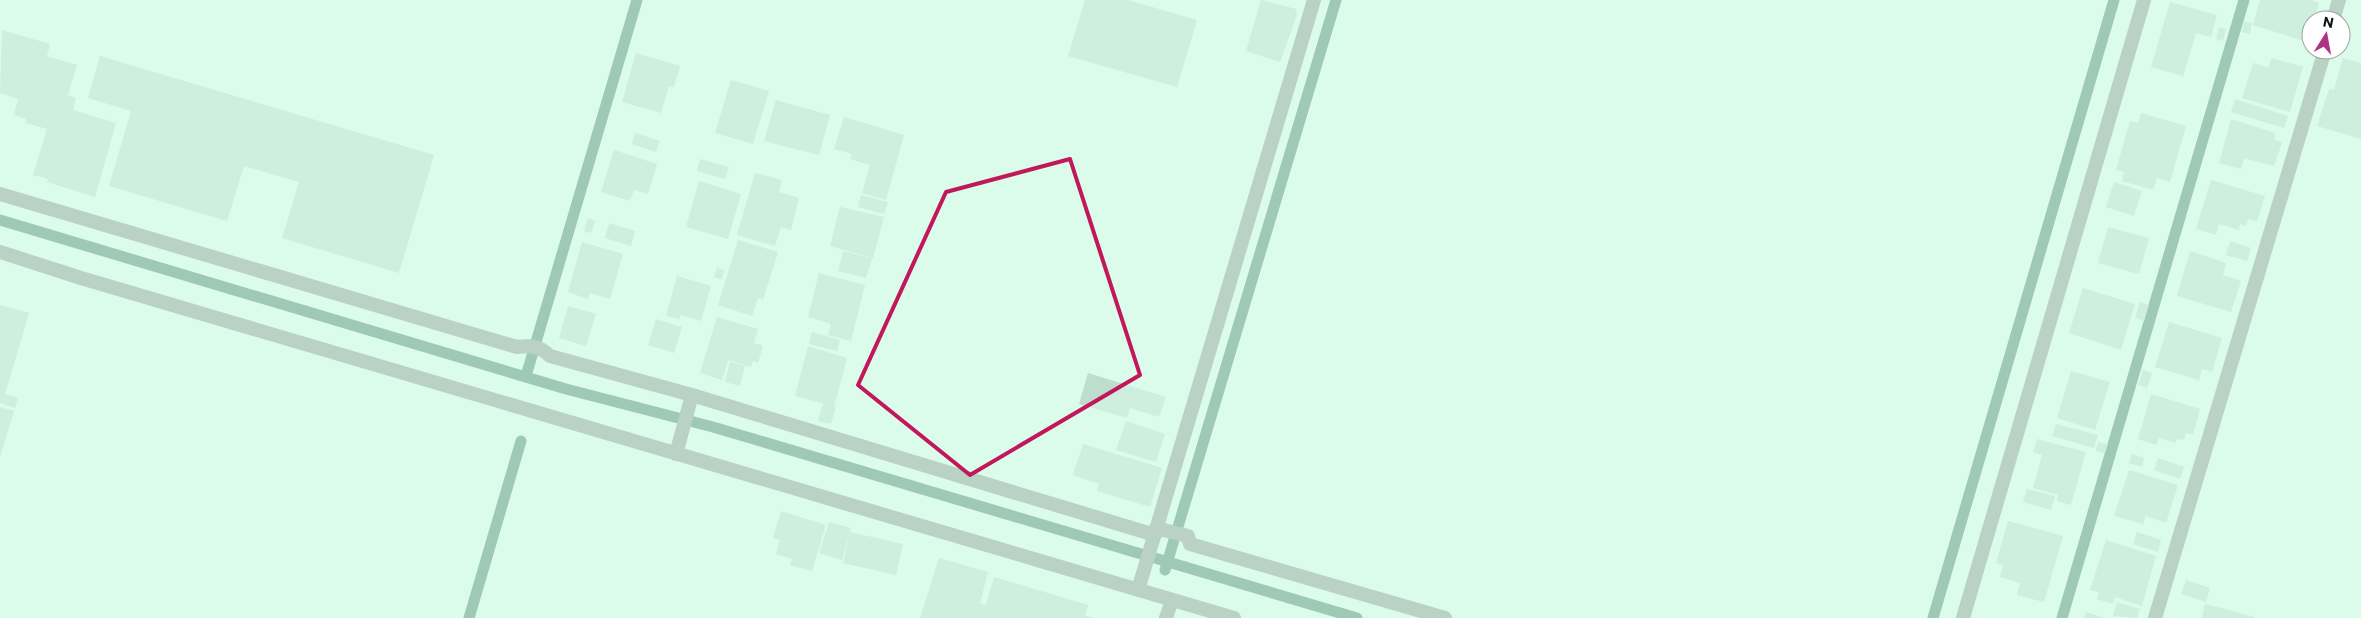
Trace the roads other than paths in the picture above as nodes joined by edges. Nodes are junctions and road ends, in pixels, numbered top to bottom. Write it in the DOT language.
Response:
graph roads {
  1 [pos="1314,0"];
  2 [pos="2144,0"];
  3 [pos="2322,60"];
  4 [pos="0,194"];
  5 [pos="0,252"];
  6 [pos="691,400"];
  7 [pos="676,454"];
  8 [pos="1162,534"];
  9 [pos="1138,590"];
  10 [pos="1172,600"];
  11 [pos="1166,618"];
  12 [pos="1234,618"];
  13 [pos="1445,618"];
  14 [pos="1963,618"];
  15 [pos="2156,618"];
  1 -- 8 [label="street"];
  2 -- 14 [label="street"];
  3 -- 15 [label="street"];
  4 -- 6 [label="street"];
  5 -- 7 [label="street"];
  6 -- 7 [label="street"];
  6 -- 8 [label="street"];
  7 -- 9 [label="street"];
  8 -- 9 [label="street"];
  8 -- 13 [label="street"];
  9 -- 10 [label="street"];
  10 -- 11 [label="street"];
  10 -- 12 [label="street"];
}
